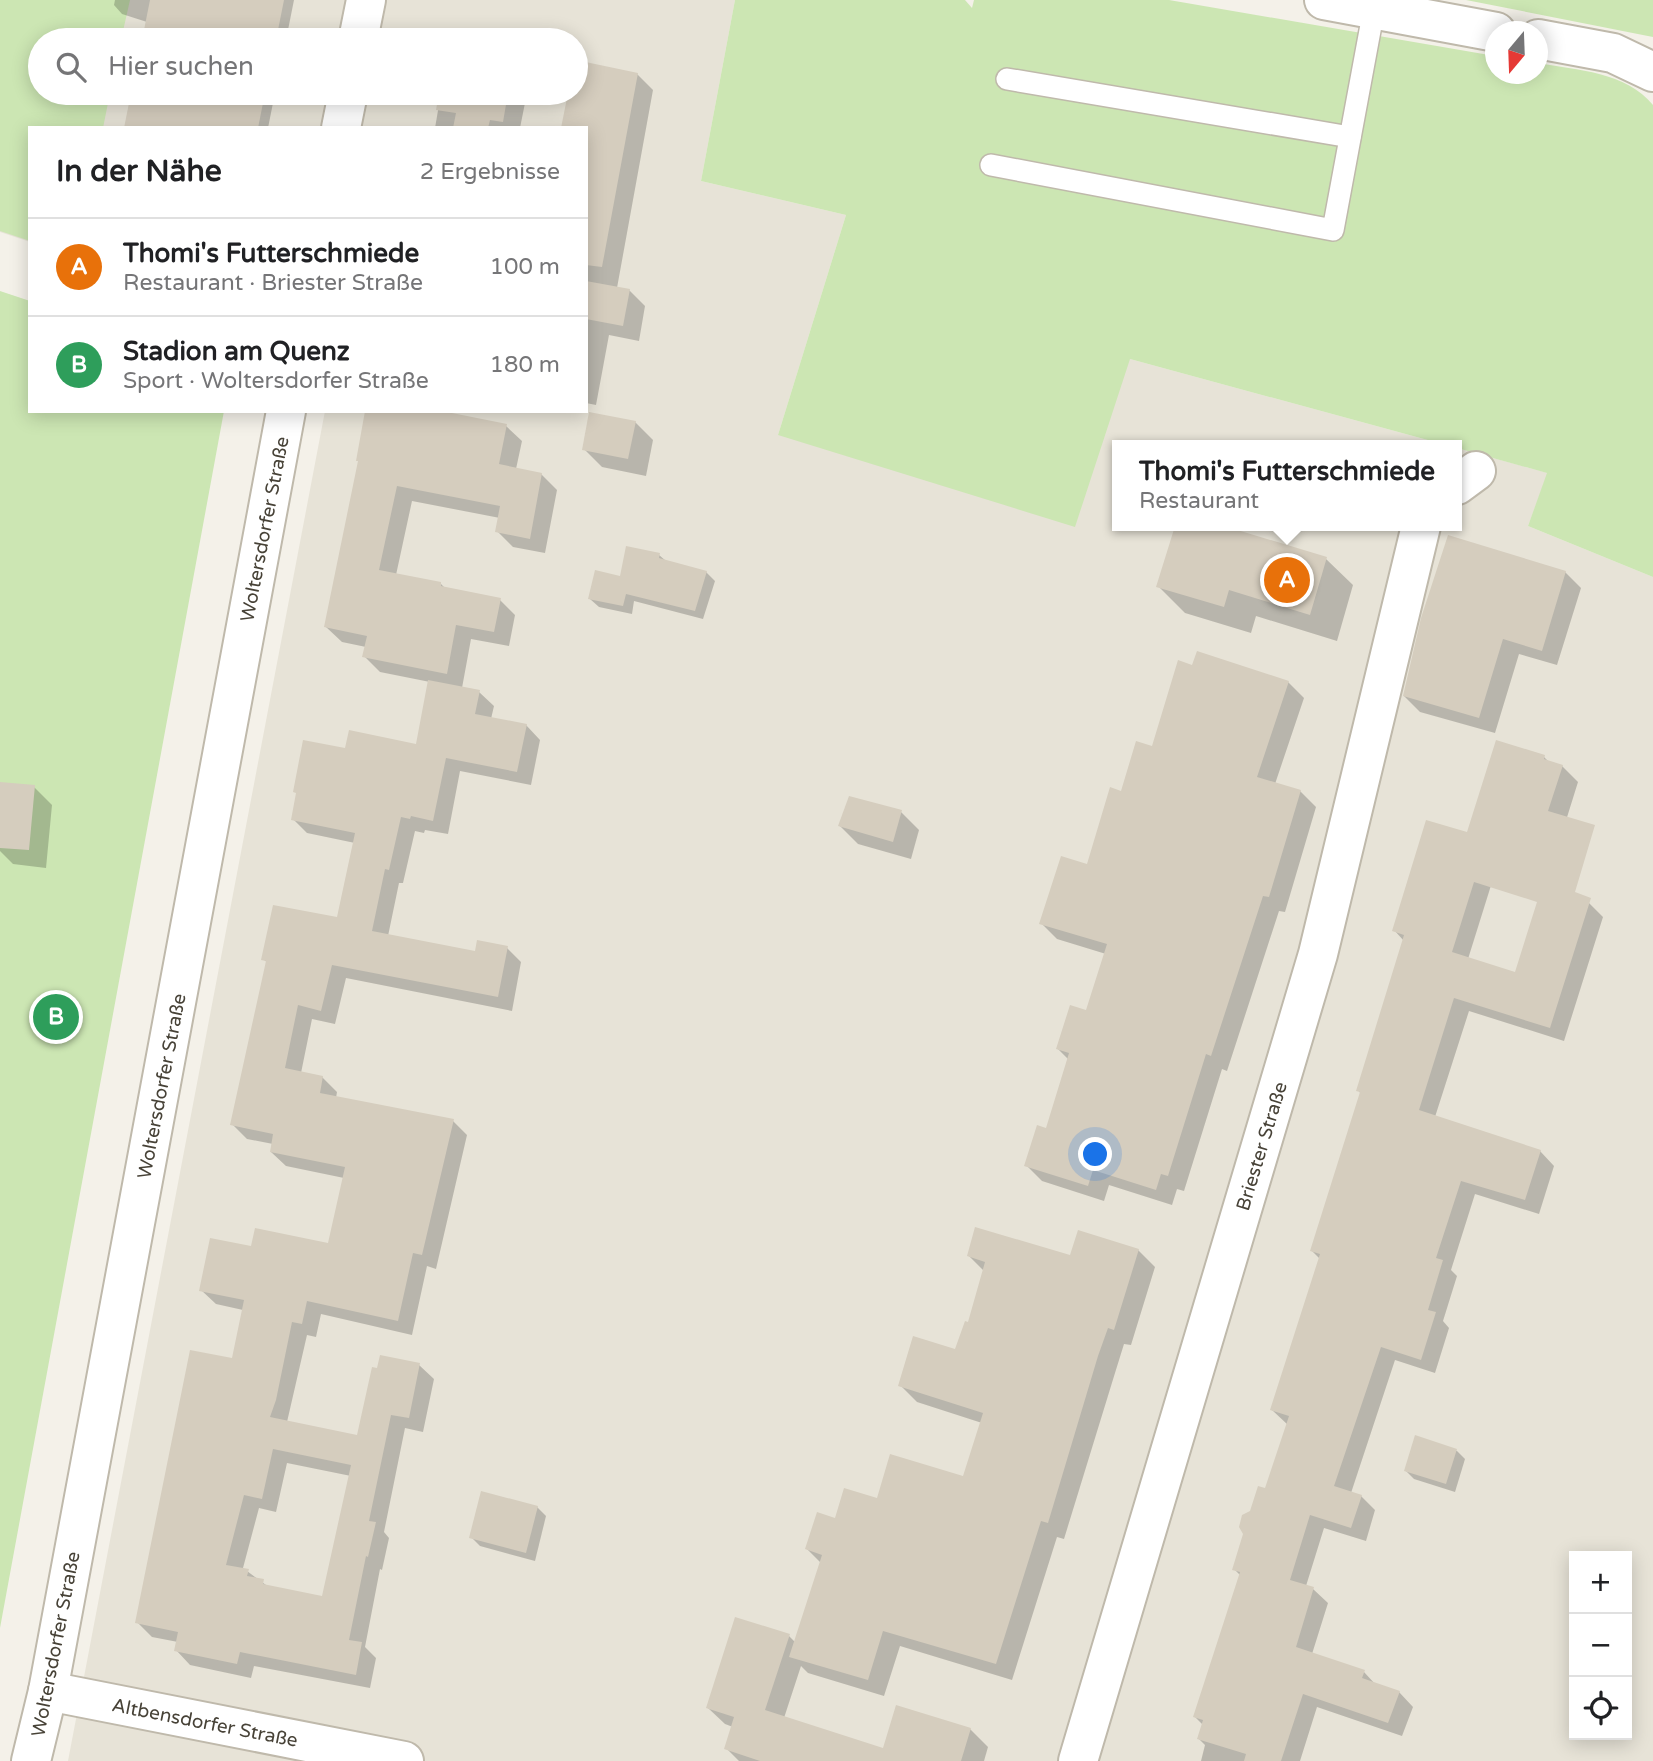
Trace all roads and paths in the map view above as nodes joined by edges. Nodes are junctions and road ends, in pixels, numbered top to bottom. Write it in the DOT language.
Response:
graph roads {
  1 [pos="366,0"];
  2 [pos="1324,0"];
  3 [pos="1374,9"];
  4 [pos="360,28"];
  5 [pos="1485,30"];
  6 [pos="1548,41"];
  7 [pos="1653,72"];
  8 [pos="1007,79"];
  9 [pos="346,105"];
  10 [pos="341,126"];
  11 [pos="1350,137"];
  12 [pos="991,165"];
  13 [pos="286,413"];
  14 [pos="1420,531"];
  15 [pos="48,1691"];
  16 [pos="31,1761"];
  17 [pos="404,1761"];
  18 [pos="1078,1761"];
  1 -- 4 [label="street"];
  2 -- 3 [label="street"];
  3 -- 5 [label="street"];
  3 -- 11 [label="lane"];
  6 -- 7 [label="street"];
  8 -- 11 [label="lane"];
  9 -- 10 [label="street"];
  11 -- 12 [label="lane"];
  13 -- 15 [label="street, Woltersdorfer Straße"];
  14 -- 18 [label="street, Briester Straße"];
  15 -- 16 [label="street, Woltersdorfer Straße"];
  15 -- 17 [label="street, Altbensdorfer Straße"];
}
